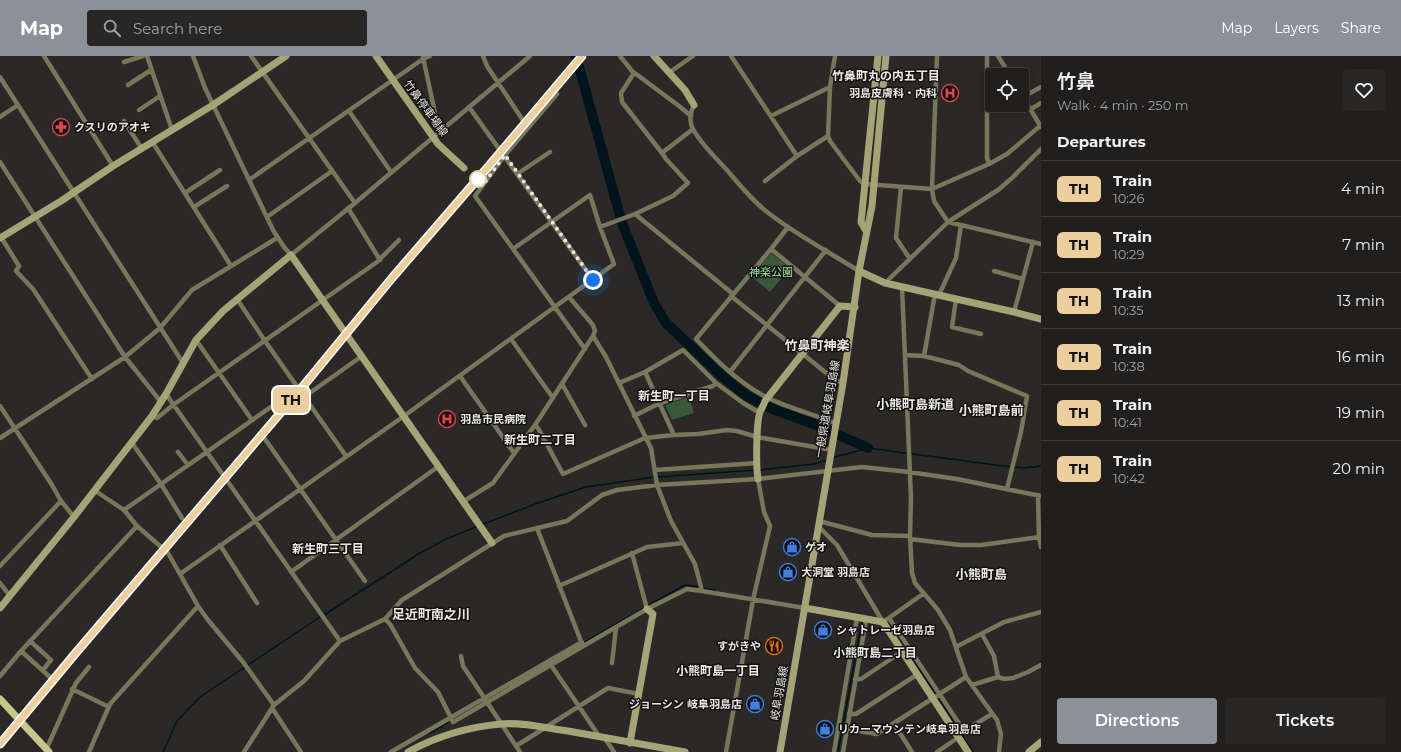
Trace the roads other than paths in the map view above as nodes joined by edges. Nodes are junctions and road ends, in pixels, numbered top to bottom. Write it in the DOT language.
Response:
graph roads {
  1 [pos="44,56"];
  2 [pos="143,56"];
  3 [pos="147,56"];
  4 [pos="193,56"];
  5 [pos="251,56"];
  6 [pos="286,56"];
  7 [pos="376,56"];
  8 [pos="430,56"];
  9 [pos="482,56"];
  10 [pos="530,56"];
  11 [pos="620,56"];
  12 [pos="654,56"];
  13 [pos="693,56"];
  14 [pos="730,56"];
  15 [pos="835,56"];
  16 [pos="878,56"];
  17 [pos="886,56"];
  18 [pos="937,56"];
  19 [pos="987,56"];
  20 [pos="998,56"];
  21 [pos="423,58"];
  22 [pos="124,62"];
  23 [pos="1006,68"];
  24 [pos="151,70"];
  25 [pos="670,72"];
  26 [pos="263,73"];
  27 [pos="634,73"];
  28 [pos="0,77"];
  29 [pos="393,80"];
  30 [pos="498,83"];
  31 [pos="128,85"];
  32 [pos="830,87"];
  33 [pos="1041,87"];
  34 [pos="1029,93"];
  35 [pos="557,94"];
  36 [pos="160,96"];
  37 [pos="1041,103"];
  38 [pos="18,105"];
  39 [pos="694,105"];
  40 [pos="213,106"];
  41 [pos="469,107"];
  42 [pos="1030,109"];
  43 [pos="139,110"];
  44 [pos="348,111"];
  45 [pos="690,116"];
  46 [pos="770,116"];
  47 [pos="0,117"];
  48 [pos="124,122"];
  49 [pos="1040,126"];
  50 [pos="528,128"];
  51 [pos="693,129"];
  52 [pos="172,130"];
  53 [pos="436,134"];
  54 [pos="828,136"];
  55 [pos="310,138"];
  56 [pos="153,143"];
  57 [pos="142,149"];
  58 [pos="1041,149"];
  59 [pos="550,152"];
  60 [pos="662,153"];
  61 [pos="505,155"];
  62 [pos="797,156"];
  63 [pos="0,162"];
  64 [pos="989,164"];
  65 [pos="113,166"];
  66 [pos="464,168"];
  67 [pos="220,170"];
  68 [pos="332,171"];
  69 [pos="391,172"];
  70 [pos="517,174"];
  71 [pos="249,180"];
  72 [pos="765,182"];
  73 [pos="865,184"];
  74 [pos="874,185"];
  75 [pos="227,186"];
  76 [pos="901,187"];
  77 [pos="932,189"];
  78 [pos="74,192"];
  79 [pos="185,193"];
  80 [pos="355,203"];
  81 [pos="194,207"];
  82 [pos="348,208"];
  83 [pos="635,214"];
  84 [pos="35,217"];
  85 [pos="267,217"];
  86 [pos="551,221"];
  87 [pos="948,222"];
  88 [pos="961,225"];
  89 [pos="600,227"];
  90 [pos="788,227"];
  91 [pos="866,232"];
  92 [pos="1,238"];
  93 [pos="277,238"];
  94 [pos="399,240"];
  95 [pos="1033,242"];
  96 [pos="1041,244"];
  97 [pos="512,249"];
  98 [pos="771,249"];
  99 [pos="826,250"];
  100 [pos="291,255"];
  101 [pos="910,259"];
  102 [pos="380,260"];
  103 [pos="231,266"];
  104 [pos="859,271"];
  105 [pos="994,271"];
  106 [pos="805,277"];
  107 [pos="1023,279"];
  108 [pos="593,280"];
  109 [pos="885,283"];
  110 [pos="902,287"];
  111 [pos="732,295"];
  112 [pos="937,295"];
  113 [pos="569,297"];
  114 [pos="237,299"];
  115 [pos="956,299"];
  116 [pos="323,301"];
  117 [pos="840,306"];
  118 [pos="855,307"];
  119 [pos="554,308"];
  120 [pos="1014,312"];
  121 [pos="1041,319"];
  122 [pos="767,325"];
  123 [pos="160,328"];
  124 [pos="981,334"];
  125 [pos="593,336"];
  126 [pos="511,339"];
  127 [pos="196,340"];
  128 [pos="265,341"];
  129 [pos="585,349"];
  130 [pos="802,353"];
  131 [pos="905,355"];
  132 [pos="362,356"];
  133 [pos="924,356"];
  134 [pos="124,357"];
  135 [pos="183,363"];
  136 [pos="646,372"];
  137 [pos="730,372"];
  138 [pos="219,373"];
  139 [pos="460,376"];
  140 [pos="92,379"];
  141 [pos="619,383"];
  142 [pos="716,383"];
  143 [pos="843,383"];
  144 [pos="562,384"];
  145 [pos="298,388"];
  146 [pos="166,394"];
  147 [pos="304,397"];
  148 [pos="553,398"];
  149 [pos="766,399"];
  150 [pos="161,402"];
  151 [pos="660,403"];
  152 [pos="173,405"];
  153 [pos="0,406"];
  154 [pos="760,412"];
  155 [pos="152,416"];
  156 [pos="404,416"];
  157 [pos="634,416"];
  158 [pos="252,420"];
  159 [pos="535,425"];
  160 [pos="585,425"];
  161 [pos="835,425"];
  162 [pos="14,429"];
  163 [pos="674,435"];
  164 [pos="757,437"];
  165 [pos="0,438"];
  166 [pos="645,438"];
  167 [pos="265,439"];
  168 [pos="132,444"];
  169 [pos="831,451"];
  170 [pos="178,452"];
  171 [pos="207,452"];
  172 [pos="514,453"];
  173 [pos="346,456"];
  174 [pos="757,464"];
  175 [pos="188,465"];
  176 [pos="439,466"];
  177 [pos="828,469"];
  178 [pos="655,471"];
  179 [pos="909,472"];
  180 [pos="758,478"];
  181 [pos="657,483"];
  182 [pos="161,484"];
  183 [pos="301,488"];
  184 [pos="1007,489"];
  185 [pos="94,490"];
  186 [pos="1040,495"];
  187 [pos="61,501"];
  188 [pos="464,501"];
  189 [pos="124,510"];
  190 [pos="74,517"];
  191 [pos="182,518"];
  192 [pos="255,520"];
  193 [pos="819,523"];
  194 [pos="137,526"];
  195 [pos="537,528"];
  196 [pos="910,537"];
  197 [pos="1039,537"];
  198 [pos="336,539"];
  199 [pos="492,543"];
  200 [pos="683,543"];
  201 [pos="220,545"];
  202 [pos="1041,547"];
  203 [pos="632,553"];
  204 [pos="0,566"];
  205 [pos="291,572"];
  206 [pos="180,574"];
  207 [pos="365,581"];
  208 [pos="0,583"];
  209 [pos="559,586"];
  210 [pos="702,591"];
  211 [pos="923,594"];
  212 [pos="10,596"];
  213 [pos="753,600"];
  214 [pos="257,603"];
  215 [pos="198,606"];
  216 [pos="0,608"];
  217 [pos="805,608"];
  218 [pos="647,609"];
  219 [pos="1041,612"];
  220 [pos="857,618"];
  221 [pos="385,619"];
  222 [pos="866,620"];
  223 [pos="886,620"];
  224 [pos="616,628"];
  225 [pos="982,634"];
  226 [pos="30,641"];
  227 [pos="340,641"];
  228 [pos="582,644"];
  229 [pos="956,647"];
  230 [pos="21,651"];
  231 [pos="903,652"];
  232 [pos="461,656"];
  233 [pos="912,659"];
  234 [pos="612,663"];
  235 [pos="551,665"];
  236 [pos="1041,665"];
  237 [pos="90,667"];
  238 [pos="43,670"];
  239 [pos="918,674"];
  240 [pos="0,676"];
  241 [pos="966,677"];
  242 [pos="998,677"];
  243 [pos="52,679"];
  244 [pos="855,679"];
  245 [pos="972,685"];
  246 [pos="72,689"];
  247 [pos="640,694"];
  248 [pos="936,695"];
  249 [pos="0,699"];
  250 [pos="486,700"];
  251 [pos="109,706"];
  252 [pos="273,706"];
  253 [pos="579,707"];
  254 [pos="849,714"];
  255 [pos="992,714"];
  256 [pos="450,718"];
  257 [pos="502,724"];
  258 [pos="894,724"];
  259 [pos="546,728"];
  260 [pos="847,730"];
  261 [pos="961,734"];
  262 [pos="601,737"];
  263 [pos="1041,742"];
  264 [pos="630,743"];
  265 [pos="516,746"];
  266 [pos="47,751"];
  267 [pos="89,752"];
  268 [pos="244,752"];
  269 [pos="301,752"];
  270 [pos="391,752"];
  271 [pos="408,752"];
  272 [pos="520,752"];
  273 [pos="614,752"];
  274 [pos="685,752"];
  275 [pos="726,752"];
  276 [pos="780,752"];
  277 [pos="834,752"];
  278 [pos="843,752"];
  279 [pos="912,752"];
  280 [pos="937,752"];
  281 [pos="968,752"];
  282 [pos="999,752"];
  283 [pos="1029,752"];
  1 -- 65 [label="street"];
  2 -- 22 [label="street"];
  3 -- 24 [label="street"];
  4 -- 40 [label="street"];
  5 -- 26 [label="street"];
  6 -- 26 [label="street"];
  7 -- 29 [label="street, 竹鼻停車場線"];
  8 -- 21 [label="street"];
  9 -- 30 [label="street"];
  10 -- 30 [label="street"];
  11 -- 27 [label="street"];
  12 -- 25 [label="street"];
  13 -- 25 [label="street"];
  14 -- 46 [label="street"];
  15 -- 32 [label="street"];
  16 -- 73 [label="street, 一般県道岐阜羽島線"];
  17 -- 74 [label="street, 一般県道岐阜羽島線"];
  18 -- 77 [label="street"];
  19 -- 64 [label="street"];
  20 -- 23 [label="street"];
  21 -- 29 [label="street"];
  21 -- 53 [label="street"];
  24 -- 31 [label="street"];
  24 -- 36 [label="street"];
  25 -- 39 [label="street"];
  26 -- 40 [label="street"];
  26 -- 55 [label="street"];
  27 -- 45 [label="street"];
  27 -- 60 [label="street"];
  28 -- 38 [label="street"];
  29 -- 44 [label="street"];
  29 -- 53 [label="street, 竹鼻停車場線"];
  30 -- 41 [label="street"];
  30 -- 50 [label="street"];
  32 -- 46 [label="street"];
  32 -- 54 [label="street"];
  33 -- 34 [label="street"];
  35 -- 50 [label="street"];
  36 -- 43 [label="street"];
  36 -- 52 [label="street"];
  37 -- 42 [label="street"];
  38 -- 47 [label="street"];
  38 -- 78 [label="street"];
  39 -- 45 [label="street"];
  40 -- 52 [label="street"];
  40 -- 71 [label="street"];
  41 -- 53 [label="street"];
  41 -- 61 [label="street"];
  42 -- 49 [label="street"];
  44 -- 55 [label="street"];
  44 -- 69 [label="street"];
  45 -- 51 [label="street"];
  46 -- 62 [label="street"];
  48 -- 57 [label="street"];
  49 -- 64 [label="street"];
  50 -- 61 [label="street"];
  51 -- 60 [label="street"];
  51 -- 90 [label="street"];
  52 -- 56 [label="street"];
  53 -- 66 [label="street, 竹鼻停車場線"];
  53 -- 69 [label="street"];
  54 -- 62 [label="street"];
  54 -- 73 [label="street"];
  55 -- 68 [label="street"];
  55 -- 71 [label="street"];
  56 -- 57 [label="street"];
  56 -- 79 [label="street"];
  57 -- 65 [label="street"];
  58 -- 87 [label="street"];
  59 -- 70 [label="street"];
  60 -- 83 [label="street"];
  61 -- 70 [label="street"];
  61 -- 97 [label="street"];
  62 -- 72 [label="street"];
  63 -- 84 [label="street"];
  64 -- 77 [label="street"];
  65 -- 78 [label="street"];
  67 -- 79 [label="street"];
  68 -- 80 [label="street"];
  68 -- 85 [label="street"];
  69 -- 80 [label="street"];
  70 -- 86 [label="street"];
  71 -- 85 [label="street"];
  73 -- 74 [label="street"];
  73 -- 91 [label="street, 一般県道岐阜羽島線"];
  74 -- 76 [label="street"];
  74 -- 91 [label="street, 一般県道岐阜羽島線"];
  75 -- 81 [label="street"];
  76 -- 77 [label="street"];
  76 -- 101 [label="street"];
  77 -- 87 [label="street"];
  78 -- 84 [label="street"];
  78 -- 123 [label="street"];
  79 -- 81 [label="street"];
  80 -- 82 [label="street"];
  81 -- 103 [label="street"];
  82 -- 100 [label="street"];
  82 -- 102 [label="street"];
  83 -- 89 [label="street"];
  83 -- 111 [label="street"];
  84 -- 92 [label="street"];
  84 -- 134 [label="street"];
  85 -- 93 [label="street"];
  86 -- 89 [label="street"];
  86 -- 97 [label="street"];
  86 -- 108 [label="street"];
  87 -- 88 [label="street"];
  87 -- 101 [label="street"];
  88 -- 95 [label="street"];
  88 -- 112 [label="street"];
  89 -- 108 [label="street"];
  90 -- 98 [label="street"];
  90 -- 99 [label="street"];
  91 -- 104 [label="street, 一般県道岐阜羽島線"];
  92 -- 140 [label="street"];
  93 -- 100 [label="street"];
  93 -- 103 [label="street"];
  94 -- 102 [label="street"];
  95 -- 96 [label="street"];
  95 -- 107 [label="street"];
  97 -- 119 [label="street"];
  98 -- 106 [label="street"];
  98 -- 111 [label="street"];
  99 -- 104 [label="street"];
  99 -- 106 [label="street"];
  100 -- 114 [label="street"];
  100 -- 116 [label="street"];
  101 -- 109 [label="street"];
  102 -- 116 [label="street"];
  103 -- 123 [label="street"];
  104 -- 109 [label="street"];
  104 -- 118 [label="street, 一般県道岐阜羽島線"];
  105 -- 107 [label="street"];
  106 -- 117 [label="street"];
  106 -- 122 [label="street"];
  107 -- 120 [label="street"];
  108 -- 113 [label="street"];
  109 -- 110 [label="street"];
  110 -- 112 [label="street"];
  110 -- 131 [label="street"];
  111 -- 122 [label="street"];
  111 -- 137 [label="street"];
  112 -- 115 [label="street"];
  112 -- 133 [label="street"];
  113 -- 119 [label="street"];
  113 -- 125 [label="street"];
  114 -- 127 [label="street"];
  114 -- 128 [label="street"];
  115 -- 120 [label="street"];
  115 -- 124 [label="street"];
  116 -- 128 [label="street"];
  116 -- 132 [label="street"];
  117 -- 118 [label="street"];
  117 -- 130 [label="street"];
  118 -- 143 [label="street, 一般県道岐阜羽島線"];
  119 -- 126 [label="street"];
  119 -- 129 [label="street"];
  120 -- 121 [label="street"];
  122 -- 130 [label="street"];
  122 -- 137 [label="street"];
  123 -- 134 [label="street"];
  123 -- 135 [label="street"];
  125 -- 129 [label="street"];
  125 -- 141 [label="street"];
  126 -- 139 [label="street"];
  126 -- 148 [label="street"];
  127 -- 135 [label="street"];
  127 -- 138 [label="street"];
  128 -- 138 [label="street"];
  128 -- 145 [label="street"];
  129 -- 144 [label="street"];
  130 -- 143 [label="street"];
  130 -- 149 [label="street"];
  131 -- 133 [label="street"];
  131 -- 179 [label="street"];
  132 -- 147 [label="street"];
  132 -- 156 [label="street"];
  133 -- 184 [label="street"];
  134 -- 140 [label="street"];
  134 -- 150 [label="street"];
  135 -- 146 [label="street"];
  136 -- 141 [label="street"];
  136 -- 142 [label="street"];
  136 -- 151 [label="street"];
  137 -- 149 [label="street"];
  138 -- 152 [label="street"];
  138 -- 158 [label="street"];
  139 -- 156 [label="street"];
  139 -- 172 [label="street"];
  140 -- 162 [label="street"];
  141 -- 157 [label="street"];
  142 -- 151 [label="street"];
  142 -- 154 [label="street"];
  143 -- 161 [label="street, 一般県道岐阜羽島線"];
  144 -- 148 [label="street"];
  144 -- 160 [label="street"];
  145 -- 147 [label="street"];
  145 -- 158 [label="street"];
  146 -- 150 [label="street"];
  146 -- 152 [label="street"];
  147 -- 173 [label="street"];
  148 -- 159 [label="street"];
  149 -- 154 [label="street"];
  149 -- 161 [label="street"];
  150 -- 155 [label="street"];
  151 -- 157 [label="street"];
  151 -- 163 [label="street"];
  152 -- 155 [label="street"];
  152 -- 171 [label="street"];
  153 -- 162 [label="street"];
  154 -- 164 [label="street"];
  155 -- 168 [label="street"];
  156 -- 173 [label="street"];
  156 -- 176 [label="street"];
  157 -- 166 [label="street"];
  158 -- 171 [label="street"];
  159 -- 166 [label="street"];
  159 -- 172 [label="street"];
  161 -- 169 [label="street, 一般県道岐阜羽島線"];
  162 -- 165 [label="street"];
  162 -- 187 [label="street"];
  163 -- 164 [label="street"];
  163 -- 166 [label="street"];
  164 -- 169 [label="street"];
  164 -- 174 [label="street"];
  166 -- 178 [label="street"];
  167 -- 183 [label="street"];
  168 -- 182 [label="street"];
  168 -- 185 [label="street"];
  169 -- 177 [label="street, 一般県道岐阜羽島線"];
  170 -- 175 [label="street"];
  171 -- 175 [label="street"];
  171 -- 192 [label="street"];
  172 -- 188 [label="street"];
  173 -- 183 [label="street"];
  174 -- 178 [label="street"];
  174 -- 180 [label="street"];
  175 -- 182 [label="street"];
  176 -- 188 [label="street"];
  176 -- 198 [label="street"];
  177 -- 179 [label="street"];
  177 -- 180 [label="street"];
  177 -- 193 [label="street, 岐阜羽島線"];
  178 -- 181 [label="street"];
  179 -- 184 [label="street"];
  179 -- 196 [label="street"];
  180 -- 181 [label="street"];
  180 -- 213 [label="street"];
  181 -- 195 [label="street"];
  181 -- 200 [label="street"];
  182 -- 189 [label="street"];
  182 -- 191 [label="street"];
  183 -- 192 [label="street"];
  183 -- 198 [label="street"];
  184 -- 186 [label="street"];
  185 -- 189 [label="street"];
  185 -- 190 [label="street"];
  186 -- 197 [label="street"];
  187 -- 190 [label="street"];
  187 -- 204 [label="street"];
  188 -- 199 [label="street"];
  189 -- 194 [label="street"];
  190 -- 212 [label="street"];
  192 -- 201 [label="street"];
  192 -- 205 [label="street"];
  193 -- 196 [label="street"];
  193 -- 217 [label="street, 岐阜羽島線"];
  193 -- 223 [label="street"];
  194 -- 206 [label="street"];
  194 -- 226 [label="street"];
  195 -- 199 [label="street"];
  195 -- 209 [label="street"];
  196 -- 197 [label="street"];
  196 -- 211 [label="street"];
  197 -- 202 [label="street"];
  198 -- 205 [label="street"];
  198 -- 207 [label="street"];
  199 -- 221 [label="street"];
  200 -- 203 [label="street"];
  200 -- 210 [label="street"];
  201 -- 206 [label="street"];
  201 -- 214 [label="street"];
  203 -- 209 [label="street"];
  203 -- 218 [label="street"];
  205 -- 227 [label="street"];
  206 -- 215 [label="street"];
  208 -- 212 [label="street"];
  209 -- 228 [label="street"];
  210 -- 213 [label="street"];
  210 -- 218 [label="street"];
  211 -- 223 [label="street"];
  211 -- 229 [label="street"];
  212 -- 216 [label="street"];
  213 -- 217 [label="street"];
  213 -- 275 [label="street"];
  215 -- 251 [label="street"];
  215 -- 252 [label="street"];
  217 -- 220 [label="street"];
  217 -- 276 [label="street, 岐阜羽島線"];
  218 -- 224 [label="street"];
  218 -- 247 [label="street"];
  219 -- 225 [label="street"];
  220 -- 222 [label="street"];
  220 -- 277 [label="street"];
  221 -- 227 [label="street"];
  221 -- 256 [label="street"];
  222 -- 223 [label="street"];
  222 -- 244 [label="street"];
  223 -- 231 [label="street"];
  223 -- 233 [label="street"];
  224 -- 228 [label="street"];
  224 -- 234 [label="street"];
  225 -- 229 [label="street"];
  225 -- 242 [label="street"];
  226 -- 230 [label="street"];
  226 -- 238 [label="street"];
  227 -- 252 [label="street"];
  228 -- 235 [label="street"];
  228 -- 250 [label="street"];
  229 -- 241 [label="street"];
  230 -- 238 [label="street"];
  230 -- 240 [label="street"];
  231 -- 233 [label="street"];
  231 -- 244 [label="street"];
  232 -- 250 [label="street"];
  233 -- 239 [label="street"];
  233 -- 248 [label="street"];
  235 -- 250 [label="street"];
  235 -- 253 [label="street"];
  236 -- 242 [label="street"];
  237 -- 246 [label="street"];
  238 -- 243 [label="street"];
  239 -- 248 [label="street"];
  239 -- 254 [label="street"];
  241 -- 245 [label="street"];
  241 -- 248 [label="street"];
  242 -- 245 [label="street"];
  244 -- 254 [label="street"];
  245 -- 255 [label="street"];
  246 -- 251 [label="street"];
  246 -- 266 [label="street"];
  247 -- 253 [label="street"];
  247 -- 264 [label="street"];
  248 -- 258 [label="street"];
  248 -- 261 [label="street"];
  249 -- 266 [label="main road"];
  250 -- 256 [label="street"];
  250 -- 257 [label="street"];
  251 -- 267 [label="street"];
  252 -- 268 [label="street"];
  252 -- 269 [label="street"];
  253 -- 259 [label="street"];
  253 -- 262 [label="street"];
  254 -- 260 [label="street"];
  255 -- 261 [label="street"];
  255 -- 282 [label="street"];
  256 -- 270 [label="street"];
  257 -- 259 [label="street"];
  257 -- 265 [label="street"];
  257 -- 271 [label="street"];
  258 -- 260 [label="street"];
  258 -- 279 [label="street"];
  259 -- 262 [label="street"];
  259 -- 265 [label="street"];
  260 -- 278 [label="street"];
  261 -- 280 [label="street"];
  261 -- 281 [label="street"];
  262 -- 264 [label="street"];
  262 -- 273 [label="street"];
  263 -- 283 [label="street"];
  264 -- 274 [label="street"];
  265 -- 272 [label="street"];
}
